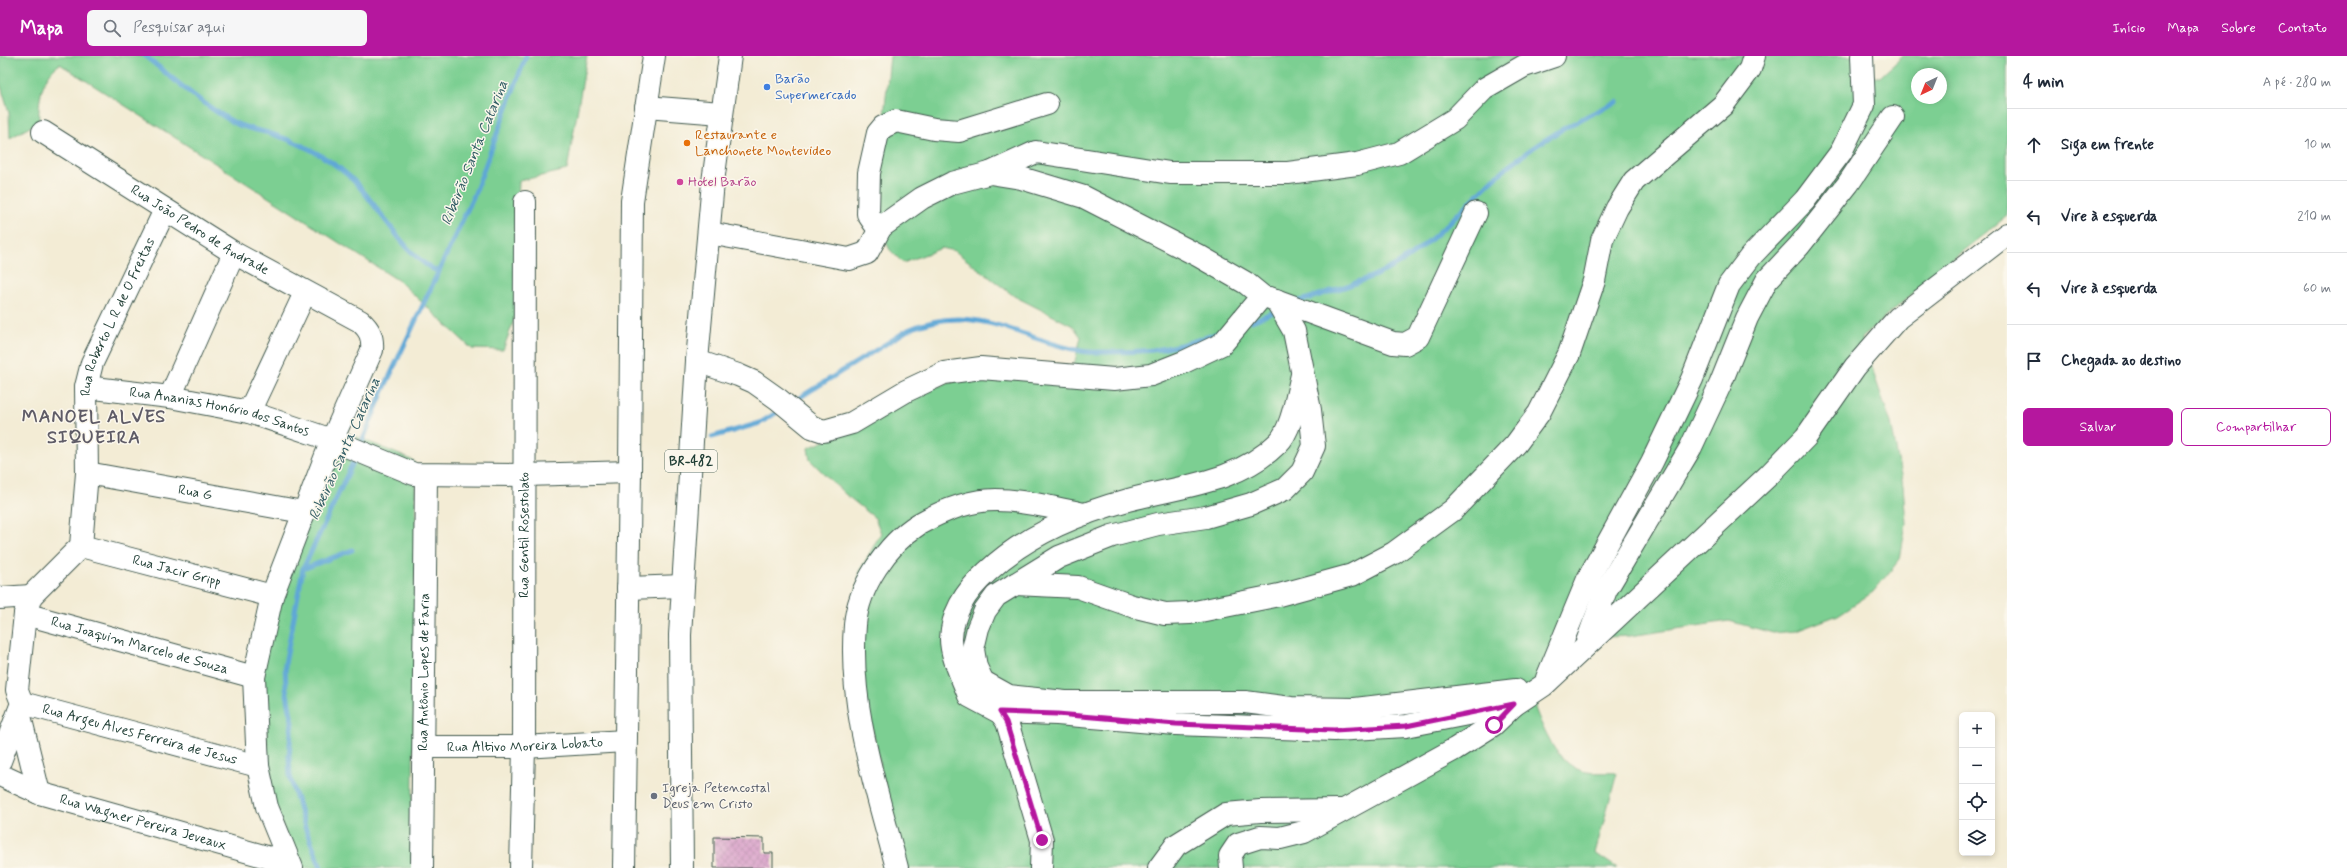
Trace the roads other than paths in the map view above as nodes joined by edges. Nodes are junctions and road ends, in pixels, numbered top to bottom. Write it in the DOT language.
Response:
graph roads {
  1 [pos="654,56"];
  2 [pos="730,56"];
  3 [pos="1554,56"];
  4 [pos="1754,56"];
  5 [pos="1862,56"];
  6 [pos="1047,104"];
  7 [pos="646,106"];
  8 [pos="721,113"];
  9 [pos="1893,117"];
  10 [pos="43,132"];
  11 [pos="990,173"];
  12 [pos="526,202"];
  13 [pos="165,210"];
  14 [pos="1476,213"];
  15 [pos="881,227"];
  16 [pos="709,233"];
  17 [pos="2007,234"];
  18 [pos="234,253"];
  19 [pos="305,293"];
  20 [pos="1269,298"];
  21 [pos="697,361"];
  22 [pos="1302,375"];
  23 [pos="86,388"];
  24 [pos="170,396"];
  25 [pos="249,412"];
  26 [pos="350,447"];
  27 [pos="630,472"];
  28 [pos="87,473"];
  29 [pos="525,475"];
  30 [pos="426,476"];
  31 [pos="303,512"];
  32 [pos="1085,514"];
  33 [pos="81,546"];
  34 [pos="1015,584"];
  35 [pos="683,586"];
  36 [pos="628,588"];
  37 [pos="272,596"];
  38 [pos="0,598"];
  39 [pos="28,605"];
  40 [pos="1585,647"];
  41 [pos="254,677"];
  42 [pos="982,681"];
  43 [pos="1544,685"];
  44 [pos="14,699"];
  45 [pos="1514,704"];
  46 [pos="1000,712"];
  47 [pos="625,741"];
  48 [pos="524,747"];
  49 [pos="424,748"];
  50 [pos="0,761"];
  51 [pos="258,766"];
  52 [pos="0,776"];
  53 [pos="39,793"];
  54 [pos="1342,810"];
  55 [pos="290,865"];
  56 [pos="422,868"];
  57 [pos="521,868"];
  58 [pos="624,868"];
  59 [pos="682,868"];
  60 [pos="897,868"];
  61 [pos="1041,868"];
  62 [pos="1159,868"];
  63 [pos="1231,868"];
  1 -- 7 [label="main road"];
  2 -- 8 [label="main road, BR-482"];
  3 -- 11 [label="main road"];
  4 -- 34 [label="main road"];
  5 -- 43 [label="main road"];
  6 -- 15 [label="main road"];
  7 -- 8 [label="main road"];
  7 -- 27 [label="main road"];
  8 -- 16 [label="main road, BR-482"];
  9 -- 40 [label="main road"];
  10 -- 13 [label="main road, Rua João Pedro de Andrade"];
  11 -- 15 [label="main road"];
  11 -- 20 [label="main road"];
  12 -- 29 [label="main road, Rua Gentil Rosestolato"];
  13 -- 18 [label="main road, Rua João Pedro de Andrade"];
  13 -- 23 [label="main road, Rua Roberto L R de O Freitas"];
  14 -- 20 [label="main road"];
  15 -- 16 [label="main road"];
  16 -- 21 [label="main road, BR-482"];
  17 -- 40 [label="main road"];
  18 -- 19 [label="main road, Rua João Pedro de Andrade"];
  18 -- 24 [label="main road"];
  19 -- 25 [label="main road"];
  19 -- 26 [label="main road, Rua João Pedro de Andrade"];
  20 -- 21 [label="main road"];
  20 -- 22 [label="main road"];
  21 -- 35 [label="main road, BR-482"];
  22 -- 32 [label="main road"];
  22 -- 34 [label="main road"];
  23 -- 24 [label="main road, Rua Ananias Honório dos Santos"];
  23 -- 28 [label="main road, Rua Roberto L R de O Freitas"];
  24 -- 25 [label="main road, Rua Ananias Honório dos Santos"];
  25 -- 26 [label="main road, Rua Ananias Honório dos Santos"];
  26 -- 30 [label="main road, Rua Ananias Honório dos Santos"];
  26 -- 31 [label="main road"];
  27 -- 29 [label="main road, Rua Ananias Honório dos Santos"];
  27 -- 36 [label="main road"];
  28 -- 31 [label="main road, Rua G"];
  28 -- 33 [label="main road, Rua Roberto L R de O Freitas"];
  29 -- 30 [label="main road, Rua Ananias Honório dos Santos"];
  29 -- 48 [label="main road, Rua Gentil Rosestolato"];
  30 -- 49 [label="main road, Rua Antônio Lopes de Faria"];
  31 -- 37 [label="main road"];
  32 -- 46 [label="main road"];
  32 -- 60 [label="main road"];
  33 -- 37 [label="main road, Rua Jacir Gripp"];
  33 -- 39 [label="main road"];
  34 -- 42 [label="main road"];
  35 -- 36 [label="main road"];
  35 -- 59 [label="main road, BR-482"];
  36 -- 47 [label="main road"];
  37 -- 41 [label="main road"];
  38 -- 39 [label="main road, Rua Joaquim Marcelo de Souza"];
  39 -- 41 [label="main road, Rua Joaquim Marcelo de Souza"];
  39 -- 44 [label="main road"];
  40 -- 43 [label="main road"];
  41 -- 51 [label="main road"];
  42 -- 43 [label="main road"];
  42 -- 46 [label="main road"];
  43 -- 45 [label="main road"];
  44 -- 50 [label="main road"];
  44 -- 51 [label="main road, Rua Argeu Alves Ferreira de Jesus"];
  44 -- 53 [label="main road"];
  45 -- 46 [label="main road"];
  45 -- 54 [label="main road"];
  46 -- 61 [label="main road"];
  47 -- 48 [label="main road, Rua Altivo Moreira Lobato"];
  47 -- 58 [label="main road"];
  48 -- 49 [label="main road, Rua Altivo Moreira Lobato"];
  48 -- 57 [label="main road, Rua Gentil Rosestolato"];
  49 -- 56 [label="main road, Rua Antônio Lopes de Faria"];
  51 -- 55 [label="main road"];
  52 -- 53 [label="main road, Rua Wagner Pereira Jeveaux"];
  53 -- 55 [label="main road, Rua Wagner Pereira Jeveaux"];
  54 -- 62 [label="main road"];
  54 -- 63 [label="main road"];
}
